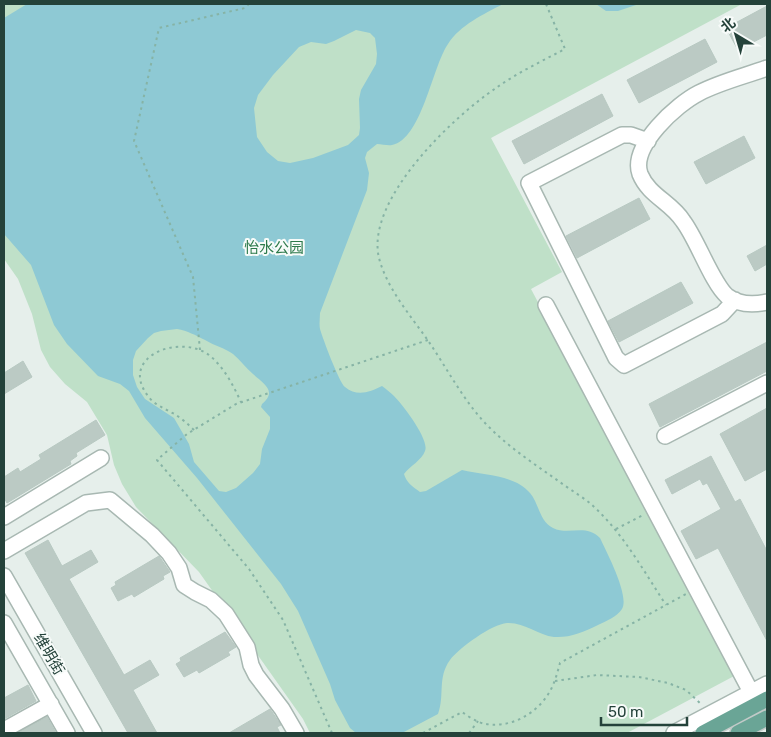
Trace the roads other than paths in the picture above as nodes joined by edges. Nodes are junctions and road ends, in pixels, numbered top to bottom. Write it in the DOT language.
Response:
graph roads {
  1 [pos="767,68"];
  2 [pos="648,141"];
  3 [pos="735,300"];
  4 [pos="767,302"];
  5 [pos="546,304"];
  6 [pos="767,383"];
  7 [pos="665,436"];
  8 [pos="101,458"];
  9 [pos="4,517"];
  10 [pos="4,551"];
  11 [pos="4,576"];
  12 [pos="4,623"];
  13 [pos="767,684"];
  14 [pos="750,692"];
  15 [pos="767,699"];
  16 [pos="51,704"];
  17 [pos="767,718"];
  18 [pos="7,731"];
  19 [pos="67,733"];
  20 [pos="94,733"];
  21 [pos="296,733"];
  22 [pos="674,733"];
  23 [pos="703,733"];
  24 [pos="738,733"];
  1 -- 2 [label="street"];
  2 -- 3 [label="street"];
  2 -- 3 [label="street"];
  3 -- 4 [label="street"];
  5 -- 14 [label="street"];
  6 -- 7 [label="street"];
  8 -- 9 [label="street"];
  10 -- 21 [label="street"];
  11 -- 20 [label="street, 维明街"];
  12 -- 16 [label="street, 维明街"];
  13 -- 14 [label="street"];
  14 -- 22 [label="street"];
  15 -- 23 [label="main road"];
  16 -- 18 [label="street"];
  16 -- 19 [label="street, 维明街"];
  17 -- 24 [label="main road"];
}
